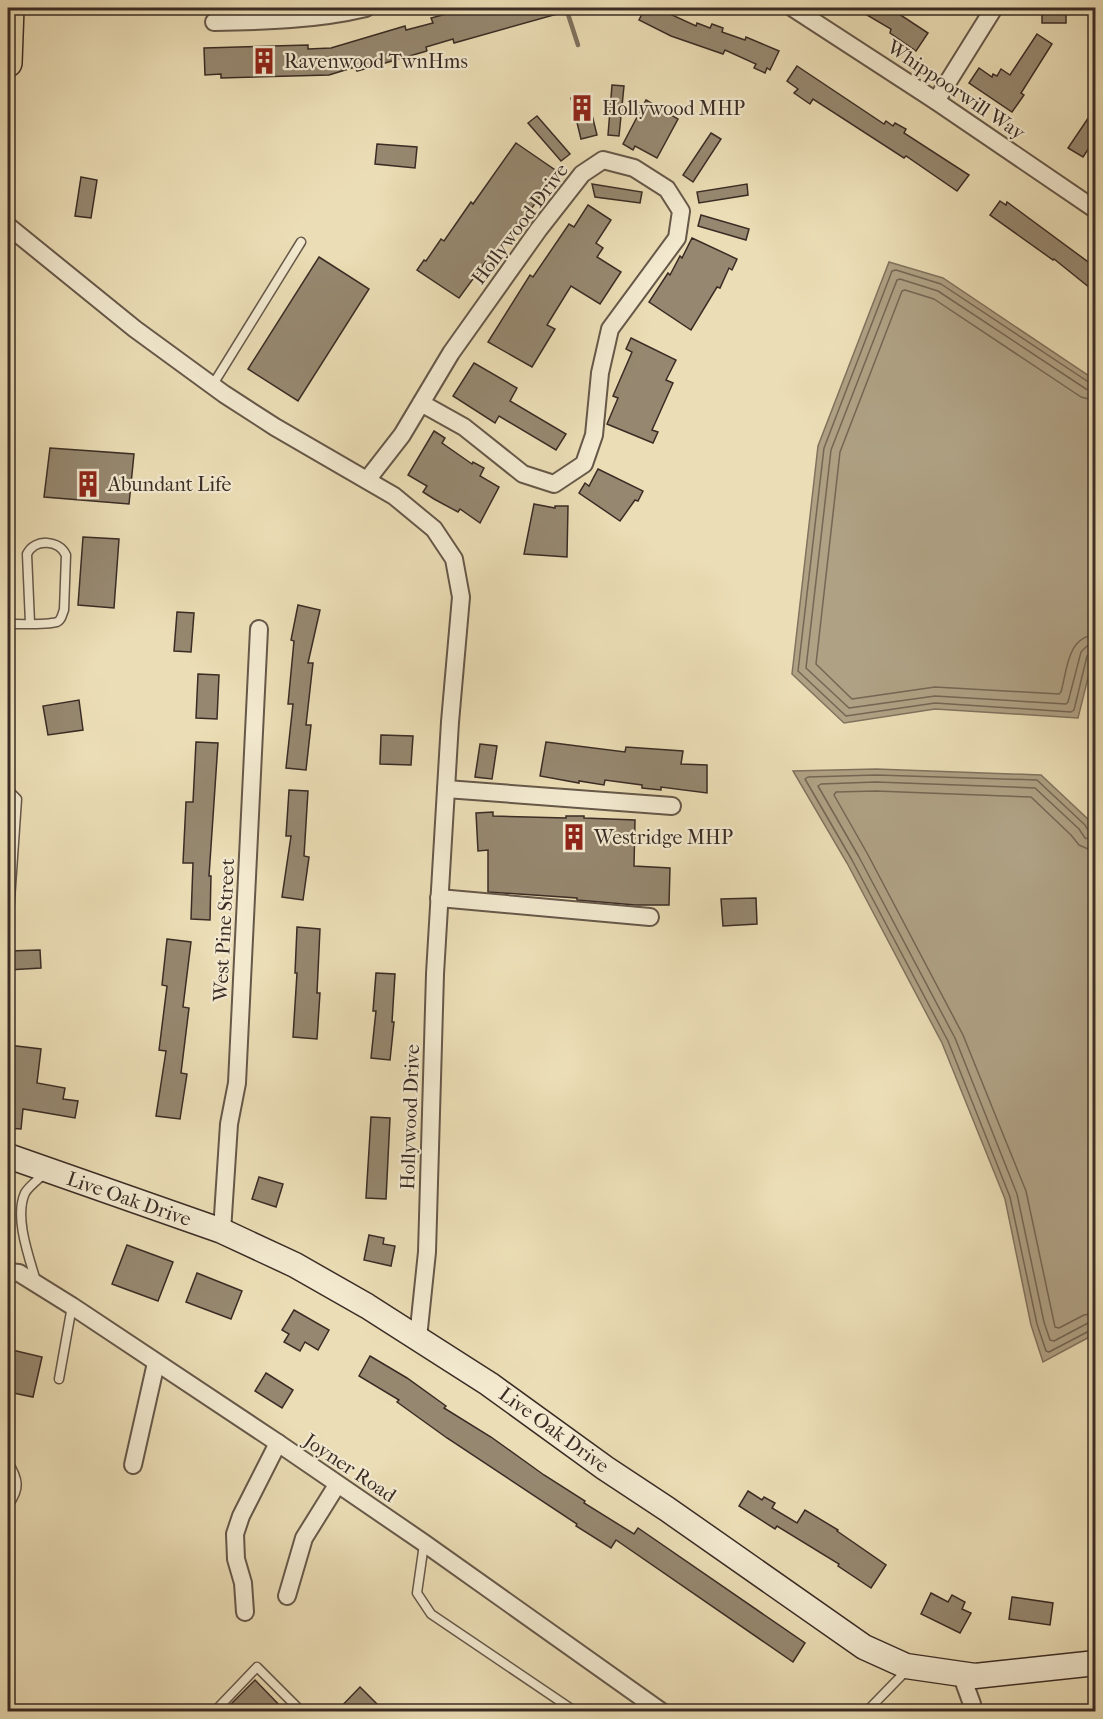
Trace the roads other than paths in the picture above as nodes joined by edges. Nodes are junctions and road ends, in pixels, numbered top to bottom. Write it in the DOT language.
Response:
graph roads {
  1 [pos="10,8"];
  2 [pos="366,8"];
  3 [pos="793,8"];
  4 [pos="994,8"];
  5 [pos="288,14"];
  6 [pos="214,22"];
  7 [pos="8,63"];
  8 [pos="936,101"];
  9 [pos="1095,210"];
  10 [pos="8,226"];
  11 [pos="301,242"];
  12 [pos="212,386"];
  13 [pos="421,403"];
  14 [pos="368,480"];
  15 [pos="30,623"];
  16 [pos="8,624"];
  17 [pos="259,629"];
  18 [pos="446,789"];
  19 [pos="8,790"];
  20 [pos="672,806"];
  21 [pos="439,898"];
  22 [pos="650,917"];
  23 [pos="8,929"];
  24 [pos="8,1156"];
  25 [pos="48,1170"];
  26 [pos="222,1232"];
  27 [pos="8,1272"];
  28 [pos="37,1284"];
  29 [pos="72,1306"];
  30 [pos="418,1338"];
  31 [pos="156,1363"];
  32 [pos="59,1380"];
  33 [pos="278,1443"];
  34 [pos="8,1462"];
  35 [pos="133,1465"];
  36 [pos="337,1485"];
  37 [pos="8,1505"];
  38 [pos="424,1543"];
  39 [pos="287,1596"];
  40 [pos="245,1612"];
  41 [pos="1095,1663"];
  42 [pos="911,1667"];
  43 [pos="961,1674"];
  44 [pos="214,1712"];
  45 [pos="302,1712"];
  46 [pos="576,1712"];
  47 [pos="662,1712"];
  48 [pos="866,1712"];
  49 [pos="972,1712"];
  1 -- 7 [label="main road"];
  2 -- 5 [label="street"];
  3 -- 8 [label="street, Whippoorwill Way"];
  4 -- 8 [label="street"];
  5 -- 6 [label="street"];
  8 -- 9 [label="street, Whippoorwill Way"];
  10 -- 12 [label="street, Hollywood Drive"];
  11 -- 12 [label="lane"];
  12 -- 14 [label="street, Hollywood Drive"];
  13 -- 13 [label="street, Hollywood Drive"];
  13 -- 14 [label="street, Hollywood Drive"];
  14 -- 18 [label="street, Hollywood Drive"];
  15 -- 15 [label="lane"];
  15 -- 16 [label="lane"];
  17 -- 26 [label="street, West Pine Street"];
  18 -- 20 [label="street"];
  18 -- 21 [label="street, Hollywood Drive"];
  19 -- 23 [label="lane"];
  21 -- 22 [label="street"];
  21 -- 30 [label="street, Hollywood Drive"];
  24 -- 25 [label="street, Live Oak Drive"];
  25 -- 26 [label="street, Live Oak Drive"];
  25 -- 28 [label="lane"];
  26 -- 30 [label="street, Live Oak Drive"];
  27 -- 28 [label="street, Joyner Road"];
  28 -- 29 [label="street, Joyner Road"];
  29 -- 31 [label="street, Joyner Road"];
  29 -- 32 [label="lane"];
  30 -- 42 [label="street, Live Oak Drive"];
  31 -- 33 [label="street, Joyner Road"];
  31 -- 35 [label="street"];
  33 -- 36 [label="street, Joyner Road"];
  33 -- 40 [label="street"];
  34 -- 37 [label="lane"];
  36 -- 38 [label="street, Joyner Road"];
  36 -- 39 [label="street"];
  38 -- 46 [label="lane"];
  38 -- 47 [label="street, Joyner Road"];
  41 -- 43 [label="street, Live Oak Drive"];
  42 -- 43 [label="street, Live Oak Drive"];
  42 -- 48 [label="lane"];
  43 -- 49 [label="street"];
  44 -- 45 [label="lane"];
}
